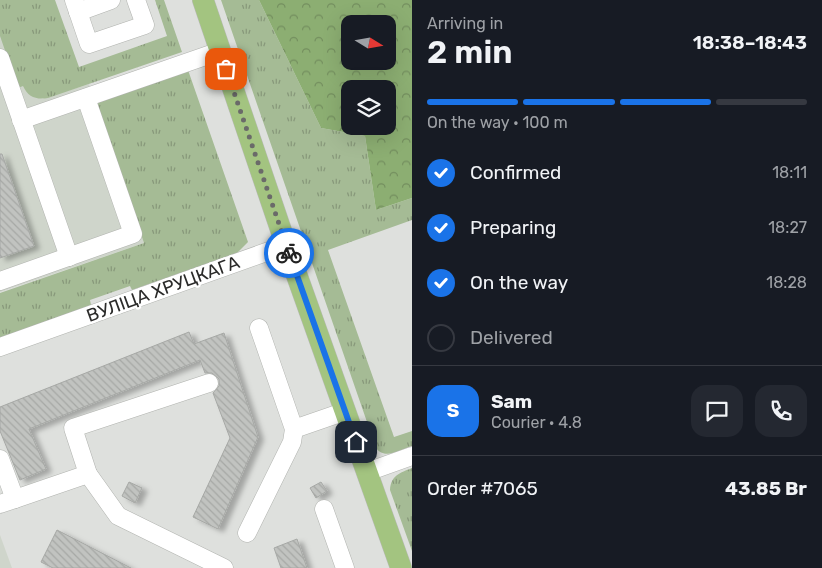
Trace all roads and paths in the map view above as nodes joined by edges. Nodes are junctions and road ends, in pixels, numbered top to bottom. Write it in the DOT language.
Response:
graph roads {
  1 [pos="111,0"];
  2 [pos="136,0"];
  3 [pos="203,0"];
  4 [pos="76,6"];
  5 [pos="220,51"];
  6 [pos="0,58"];
  7 [pos="86,98"];
  8 [pos="22,120"];
  9 [pos="286,245"];
  10 [pos="69,257"];
  11 [pos="0,281"];
  12 [pos="259,328"];
  13 [pos="0,347"];
  14 [pos="209,382"];
  15 [pos="346,411"];
  16 [pos="294,429"];
  17 [pos="412,456"];
  18 [pos="0,459"];
  19 [pos="367,472"];
  20 [pos="88,474"];
  21 [pos="8,502"];
  22 [pos="324,509"];
  23 [pos="247,533"];
  24 [pos="224,568"];
  25 [pos="345,568"];
  26 [pos="401,568"];
  1 -- 4 [label="street"];
  2 -- 4 [label="street"];
  3 -- 5 [label="main road"];
  5 -- 7 [label="street"];
  5 -- 9 [label="main road"];
  6 -- 8 [label="street"];
  7 -- 8 [label="street"];
  7 -- 10 [label="street"];
  8 -- 10 [label="street"];
  9 -- 13 [label="street, ВУЛІЦА ХРУЦКАГА"];
  9 -- 15 [label="main road"];
  10 -- 11 [label="street"];
  12 -- 16 [label="street"];
  14 -- 20 [label="street"];
  15 -- 16 [label="street"];
  15 -- 19 [label="main road"];
  16 -- 23 [label="street"];
  17 -- 19 [label="street"];
  18 -- 21 [label="street"];
  19 -- 26 [label="main road"];
  20 -- 21 [label="street"];
  20 -- 24 [label="street"];
  22 -- 25 [label="street"];
}
